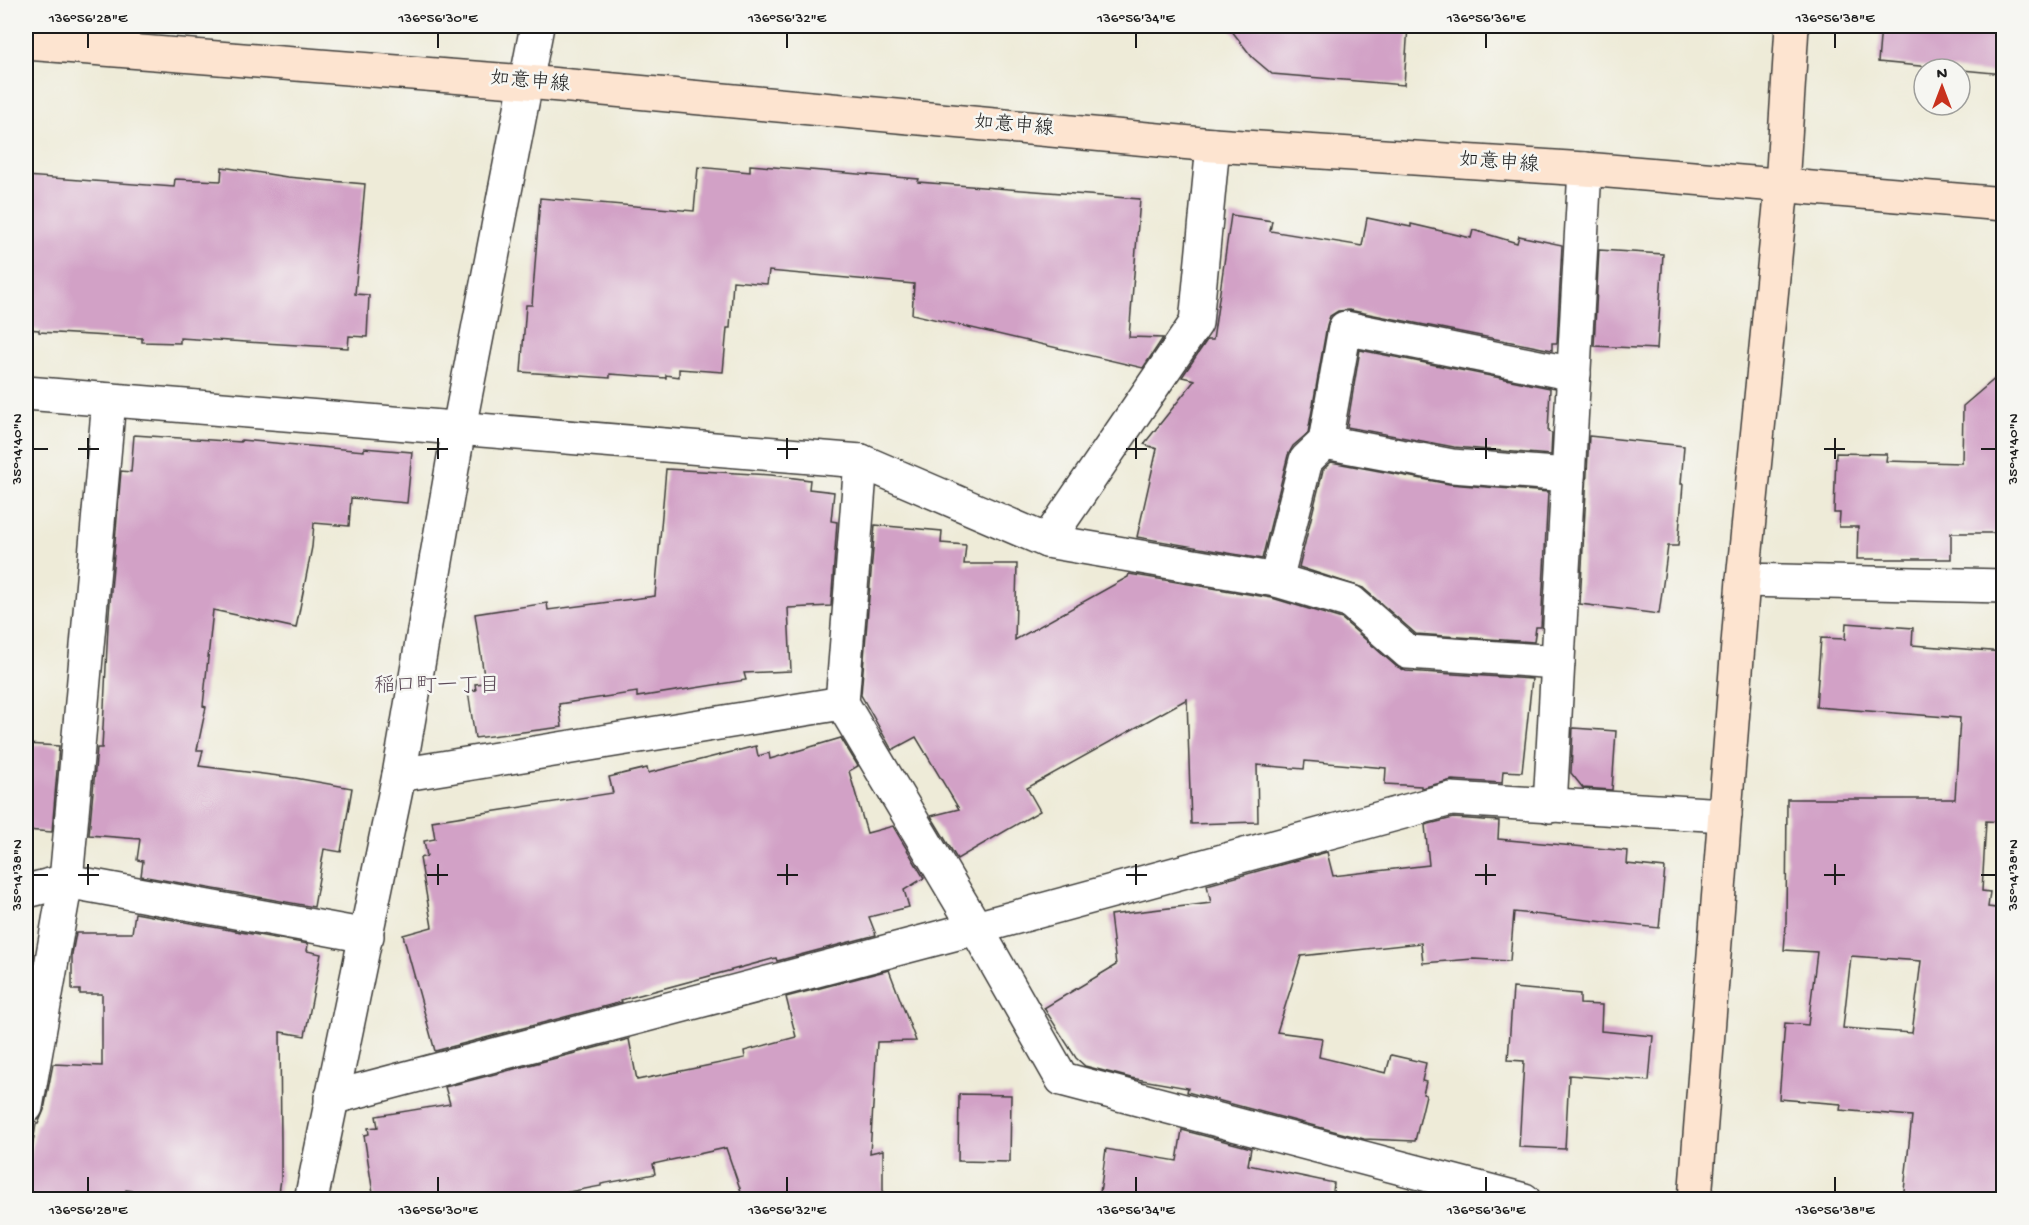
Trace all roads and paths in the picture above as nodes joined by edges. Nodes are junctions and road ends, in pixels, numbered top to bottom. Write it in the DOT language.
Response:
graph roads {
  1 [pos="537,26"];
  2 [pos="1792,26"];
  3 [pos="26,43"];
  4 [pos="527,82"];
  5 [pos="1213,145"];
  6 [pos="1585,169"];
  7 [pos="1782,186"];
  8 [pos="2004,204"];
  9 [pos="1574,374"];
  10 [pos="26,393"];
  11 [pos="109,400"];
  12 [pos="459,428"];
  13 [pos="1325,442"];
  14 [pos="861,461"];
  15 [pos="1569,475"];
  16 [pos="1047,541"];
  17 [pos="1276,580"];
  18 [pos="1743,580"];
  19 [pos="2004,586"];
  20 [pos="1558,662"];
  21 [pos="842,703"];
  22 [pos="399,775"];
  23 [pos="1550,806"];
  24 [pos="1725,815"];
  25 [pos="66,881"];
  26 [pos="26,889"];
  27 [pos="976,928"];
  28 [pos="367,936"];
  29 [pos="29,1072"];
  30 [pos="331,1098"];
  31 [pos="26,1107"];
  32 [pos="311,1200"];
  33 [pos="1524,1200"];
  34 [pos="1695,1200"];
  1 -- 4 [label="street"];
  2 -- 7 [label="street"];
  3 -- 4 [label="street, 如意申線"];
  4 -- 5 [label="street, 如意申線"];
  4 -- 12 [label="street"];
  5 -- 6 [label="street, 如意申線"];
  5 -- 16 [label="street"];
  6 -- 7 [label="street, 如意申線"];
  6 -- 9 [label="street"];
  7 -- 8 [label="street, 如意申線"];
  7 -- 18 [label="street"];
  9 -- 13 [label="street"];
  9 -- 15 [label="street"];
  10 -- 11 [label="street"];
  11 -- 12 [label="street"];
  11 -- 25 [label="street"];
  12 -- 14 [label="street"];
  12 -- 22 [label="street"];
  13 -- 15 [label="street"];
  13 -- 17 [label="street"];
  14 -- 16 [label="street"];
  14 -- 21 [label="street"];
  15 -- 20 [label="street"];
  16 -- 17 [label="street"];
  17 -- 20 [label="street"];
  18 -- 19 [label="street"];
  18 -- 24 [label="street"];
  20 -- 23 [label="street"];
  21 -- 22 [label="street"];
  21 -- 27 [label="street"];
  22 -- 28 [label="street"];
  23 -- 24 [label="street"];
  23 -- 27 [label="street"];
  24 -- 34 [label="street"];
  25 -- 26 [label="street"];
  25 -- 28 [label="street"];
  25 -- 29 [label="street"];
  27 -- 30 [label="street"];
  27 -- 33 [label="street"];
  28 -- 30 [label="street"];
  29 -- 31 [label="street"];
  30 -- 32 [label="street"];
}
